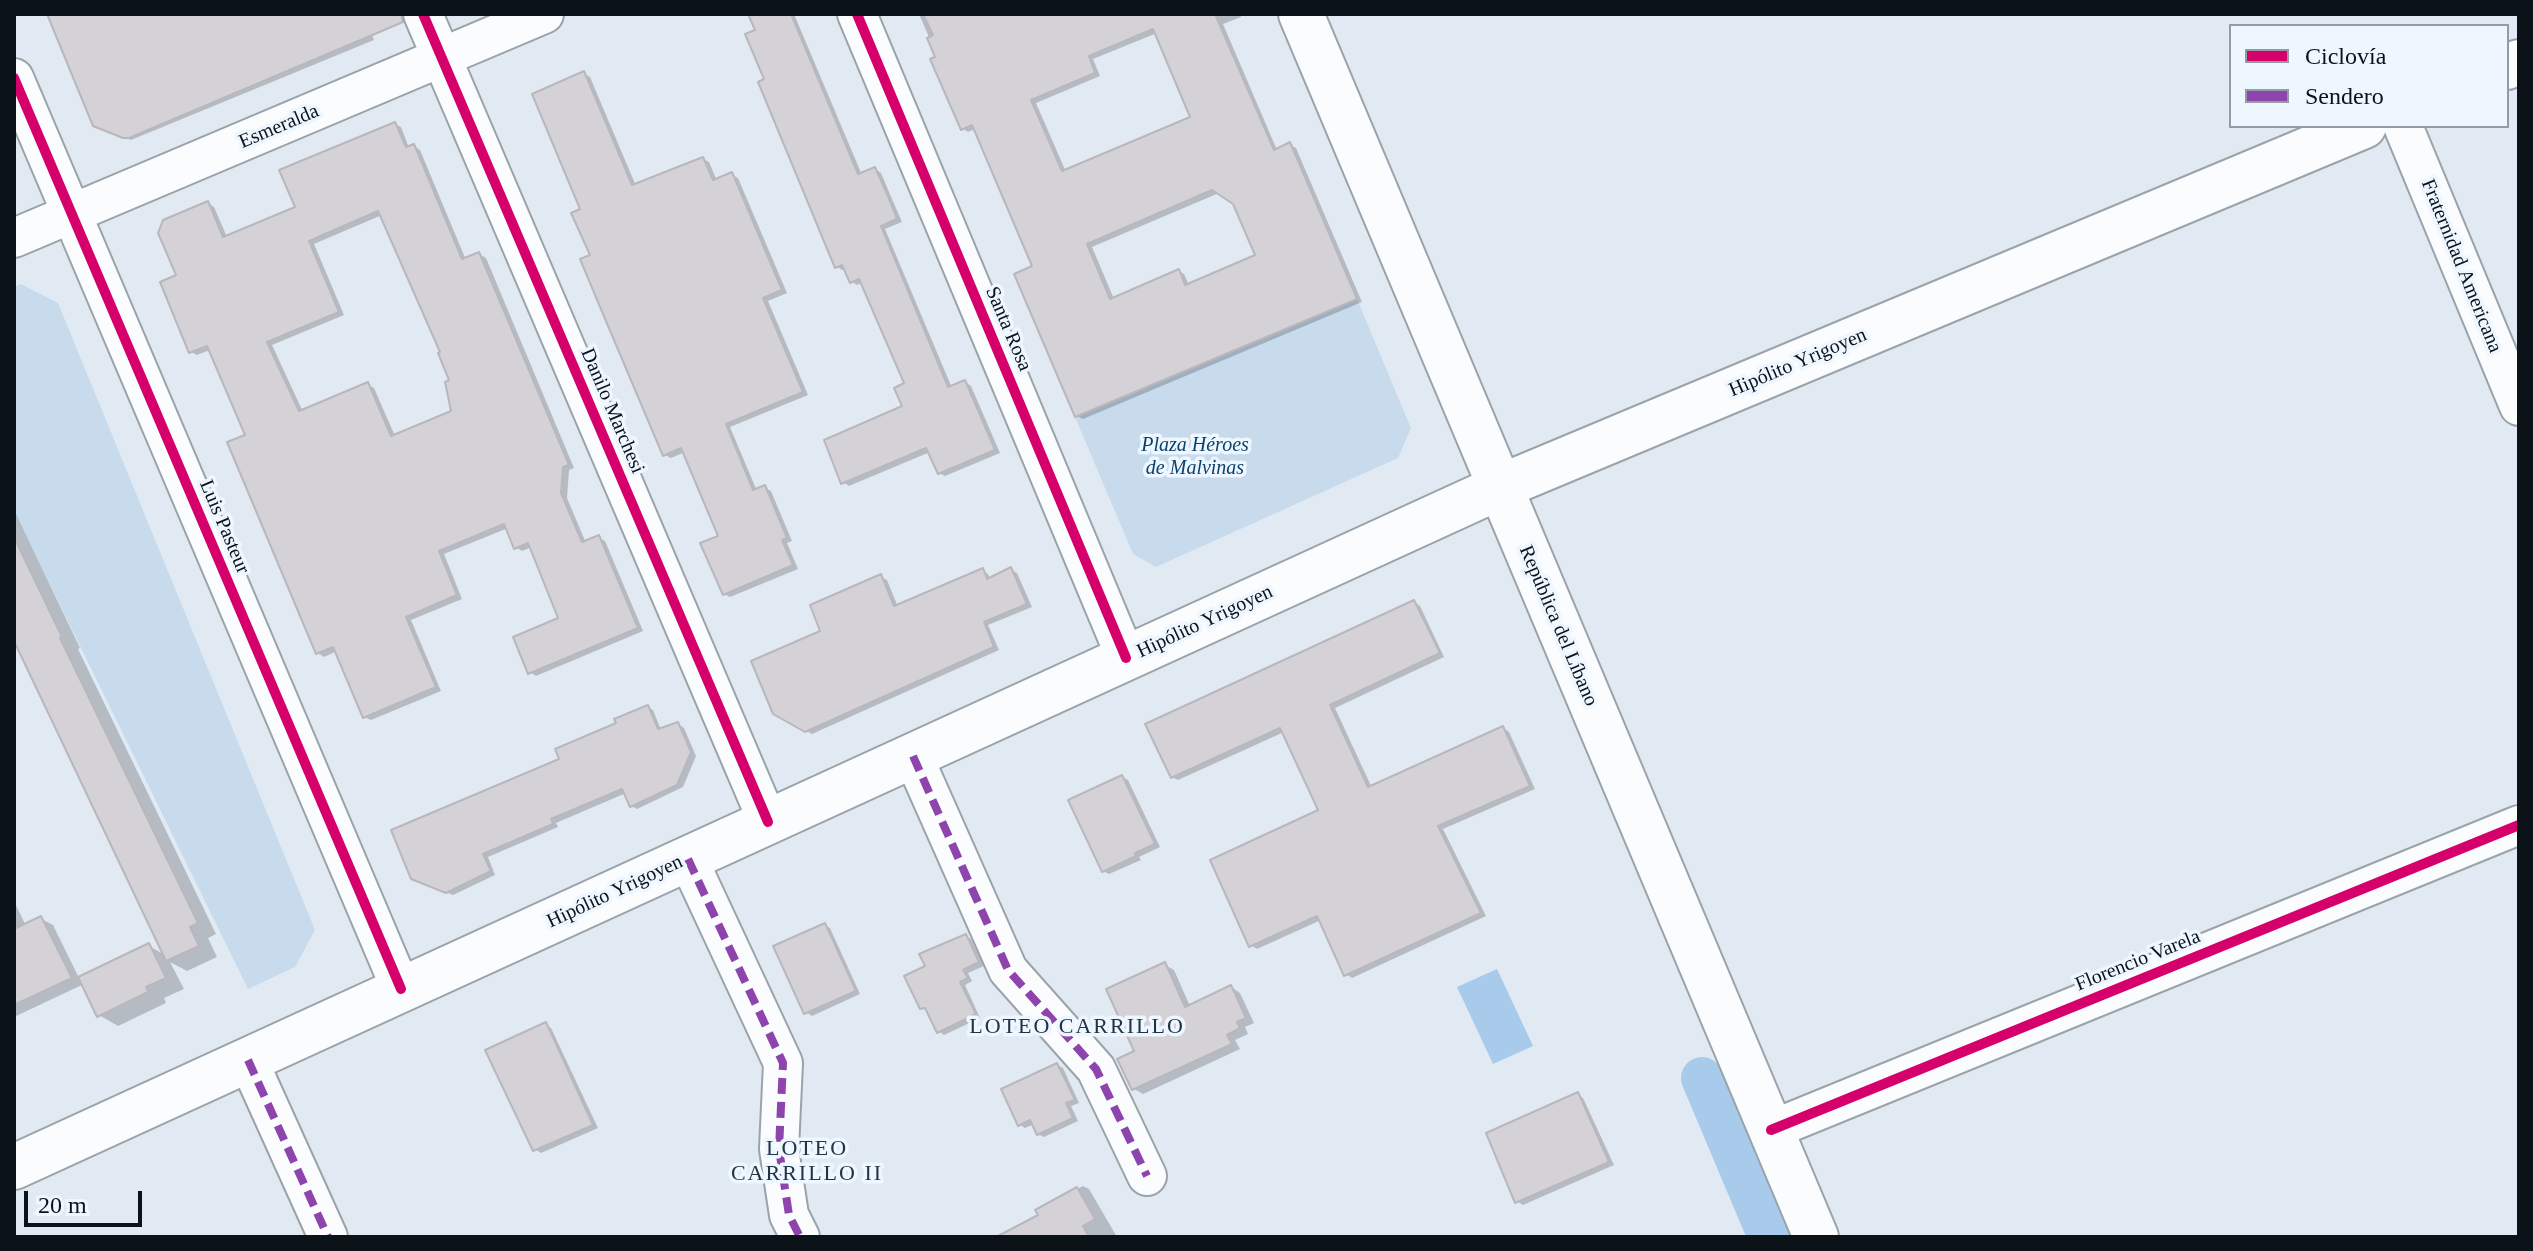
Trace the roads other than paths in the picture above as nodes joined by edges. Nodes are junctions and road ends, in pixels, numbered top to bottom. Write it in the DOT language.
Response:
graph roads {
  1 [pos="423,14"];
  2 [pos="544,14"];
  3 [pos="857,14"];
  4 [pos="1301,14"];
  5 [pos="441,58"];
  6 [pos="14,78"];
  7 [pos="2359,128"];
  8 [pos="2404,128"];
  9 [pos="72,215"];
  10 [pos="14,238"];
  11 [pos="2519,406"];
  12 [pos="1500,487"];
  13 [pos="1126,658"];
  14 [pos="913,756"];
  15 [pos="768,822"];
  16 [pos="2519,825"];
  17 [pos="688,859"];
  18 [pos="401,989"];
  19 [pos="248,1060"];
  20 [pos="1771,1130"];
  21 [pos="14,1167"];
  22 [pos="1147,1176"];
  23 [pos="328,1237"];
  24 [pos="800,1237"];
  25 [pos="1816,1237"];
  1 -- 5 [label="street, Danilo Marchesi"];
  2 -- 5 [label="street, Esmeralda"];
  3 -- 13 [label="street, Santa Rosa"];
  4 -- 12 [label="main road, República del Líbano"];
  5 -- 9 [label="street, Esmeralda"];
  5 -- 15 [label="street, Danilo Marchesi"];
  6 -- 9 [label="street, Luis Pasteur"];
  7 -- 12 [label="main road, Hipólito Yrigoyen"];
  8 -- 11 [label="street, Fraternidad Americana"];
  9 -- 10 [label="street, Esmeralda"];
  9 -- 18 [label="street, Luis Pasteur"];
  12 -- 13 [label="main road, Hipólito Yrigoyen"];
  12 -- 20 [label="main road, República del Líbano"];
  13 -- 14 [label="main road, Hipólito Yrigoyen"];
  14 -- 15 [label="main road, Hipólito Yrigoyen"];
  14 -- 22 [label="street"];
  15 -- 17 [label="main road, Hipólito Yrigoyen"];
  16 -- 20 [label="street, Florencio Varela"];
  17 -- 18 [label="main road, Hipólito Yrigoyen"];
  17 -- 24 [label="street"];
  18 -- 19 [label="main road, Hipólito Yrigoyen"];
  19 -- 21 [label="main road, Hipólito Yrigoyen"];
  19 -- 23 [label="street"];
  20 -- 25 [label="main road, República del Líbano"];
}
